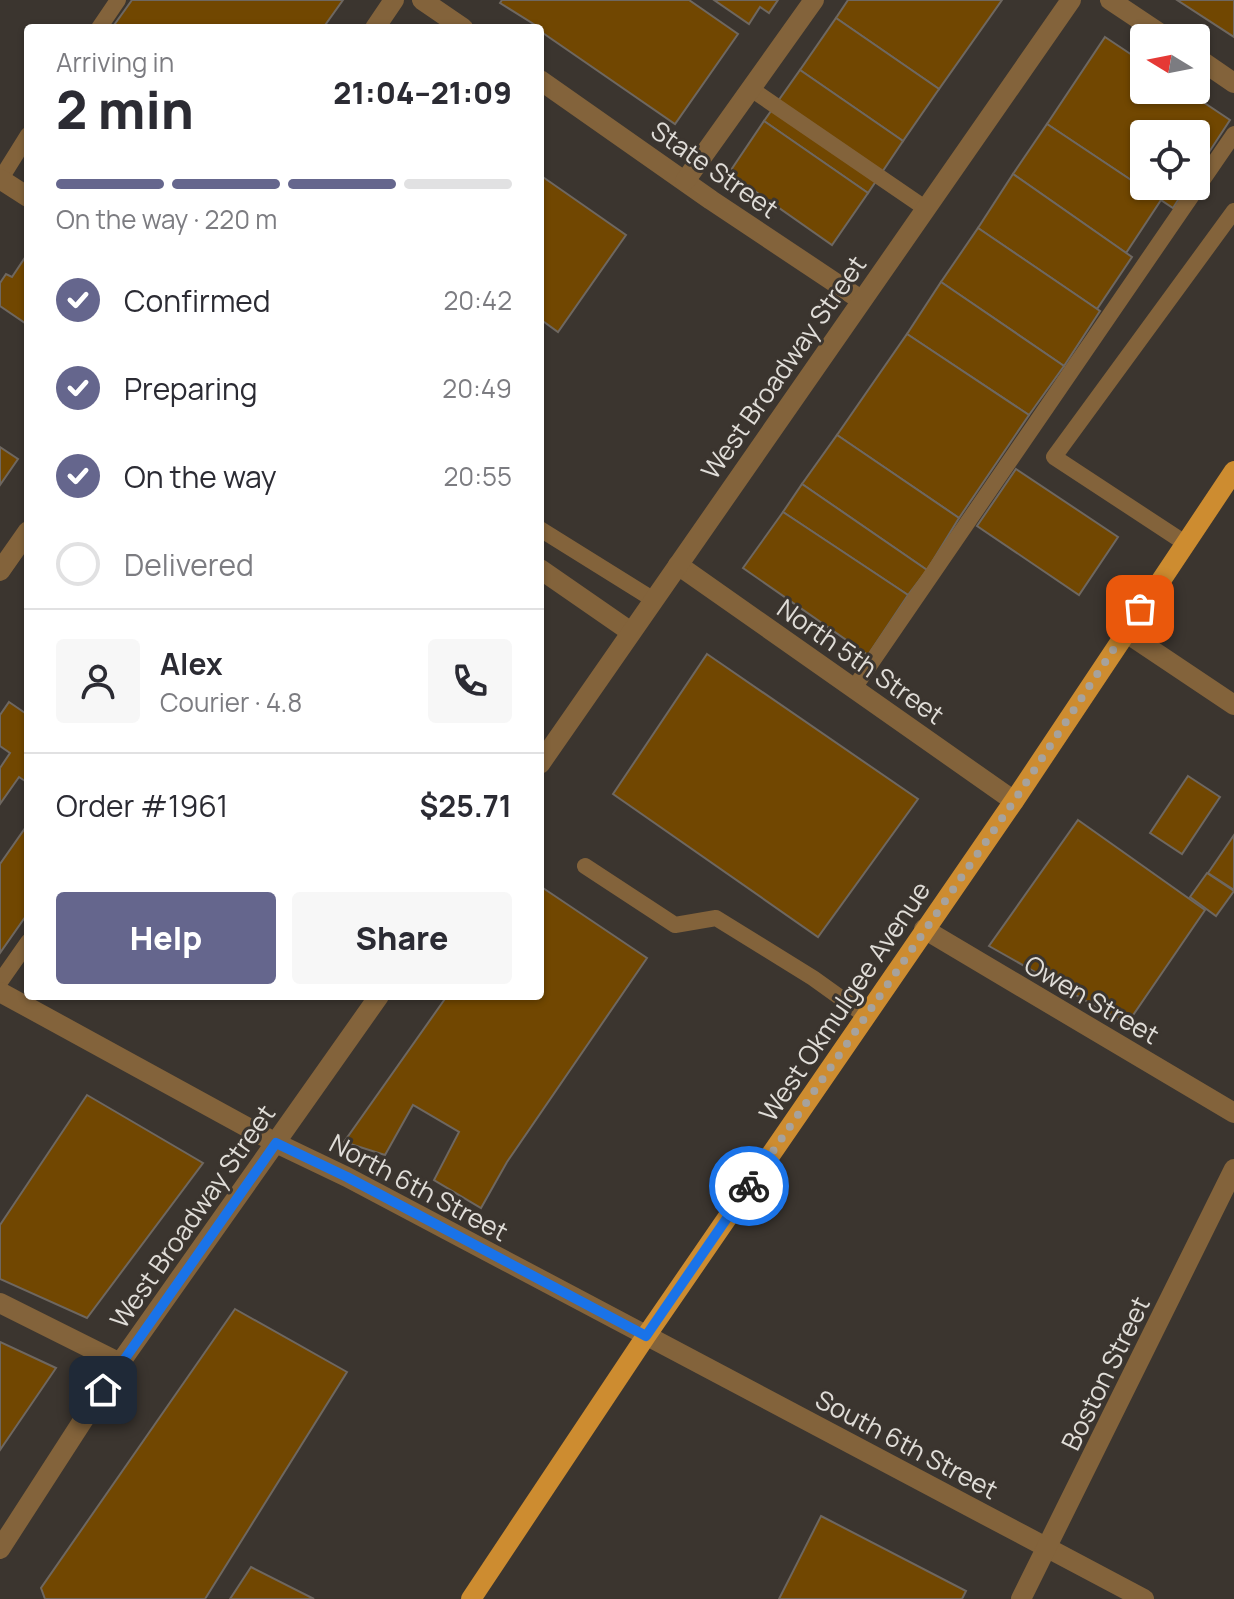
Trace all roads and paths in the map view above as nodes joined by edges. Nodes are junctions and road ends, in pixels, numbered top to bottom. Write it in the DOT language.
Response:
graph roads {
  1 [pos="118,0"];
  2 [pos="394,0"];
  3 [pos="422,0"];
  4 [pos="814,0"];
  5 [pos="1071,0"];
  6 [pos="1110,0"];
  7 [pos="102,24"];
  8 [pos="378,24"];
  9 [pos="457,24"];
  10 [pos="1146,24"];
  11 [pos="1210,67"];
  12 [pos="544,83"];
  13 [pos="1234,83"];
  14 [pos="751,89"];
  15 [pos="1234,134"];
  16 [pos="24,141"];
  17 [pos="0,180"];
  18 [pos="685,181"];
  19 [pos="24,195"];
  20 [pos="925,208"];
  21 [pos="1234,211"];
  22 [pos="861,300"];
  23 [pos="1234,471"];
  24 [pos="544,531"];
  25 [pos="24,537"];
  26 [pos="1185,543"];
  27 [pos="678,565"];
  28 [pos="0,571"];
  29 [pos="544,572"];
  30 [pos="654,600"];
  31 [pos="631,632"];
  32 [pos="1125,632"];
  33 [pos="854,688"];
  34 [pos="1234,705"];
  35 [pos="544,758"];
  36 [pos="1014,801"];
  37 [pos="585,866"];
  38 [pos="924,929"];
  39 [pos="24,948"];
  40 [pos="0,982"];
  41 [pos="0,992"];
  42 [pos="376,1000"];
  43 [pos="866,1016"];
  44 [pos="1234,1113"];
  45 [pos="276,1143"];
  46 [pos="1234,1169"];
  47 [pos="0,1303"];
  48 [pos="646,1336"];
  49 [pos="120,1363"];
  50 [pos="1047,1548"];
  51 [pos="0,1549"];
  52 [pos="471,1599"];
  53 [pos="1021,1599"];
  54 [pos="1144,1599"];
  1 -- 7 [label="lane"];
  2 -- 8 [label="street"];
  3 -- 9 [label="street"];
  4 -- 14 [label="street"];
  5 -- 20 [label="street, West Broadway Street"];
  6 -- 10 [label="street"];
  11 -- 13 [label="street"];
  12 -- 18 [label="street, State Street"];
  14 -- 18 [label="street"];
  14 -- 20 [label="lane"];
  15 -- 33 [label="lane"];
  16 -- 17 [label="lane"];
  17 -- 19 [label="street"];
  18 -- 22 [label="street, State Street"];
  20 -- 22 [label="street, West Broadway Street"];
  21 -- 26 [label="lane"];
  22 -- 27 [label="street, West Broadway Street"];
  23 -- 26 [label="main road, West Okmulgee Avenue"];
  24 -- 30 [label="lane"];
  25 -- 28 [label="street"];
  26 -- 32 [label="main road, West Okmulgee Avenue"];
  27 -- 30 [label="street, West Broadway Street"];
  27 -- 33 [label="street, North 5th Street"];
  29 -- 31 [label="street"];
  30 -- 31 [label="street, West Broadway Street"];
  31 -- 35 [label="street, West Broadway Street"];
  32 -- 34 [label="street"];
  32 -- 36 [label="main road, West Okmulgee Avenue"];
  33 -- 36 [label="street, North 5th Street"];
  36 -- 38 [label="main road, West Okmulgee Avenue"];
  37 -- 43 [label="lane"];
  38 -- 43 [label="main road, West Okmulgee Avenue"];
  38 -- 44 [label="street, Owen Street"];
  39 -- 40 [label="lane"];
  41 -- 45 [label="street, North 6th Street"];
  42 -- 45 [label="street, West Broadway Street"];
  43 -- 48 [label="main road, West Okmulgee Avenue"];
  45 -- 48 [label="street, North 6th Street"];
  45 -- 49 [label="street, West Broadway Street"];
  46 -- 50 [label="street, Boston Street"];
  47 -- 49 [label="street"];
  48 -- 50 [label="street, South 6th Street"];
  48 -- 52 [label="main road, West Okmulgee Avenue"];
  49 -- 51 [label="street, West Broadway Street"];
  50 -- 53 [label="street, Boston Street"];
  50 -- 54 [label="street, South 6th Street"];
}
